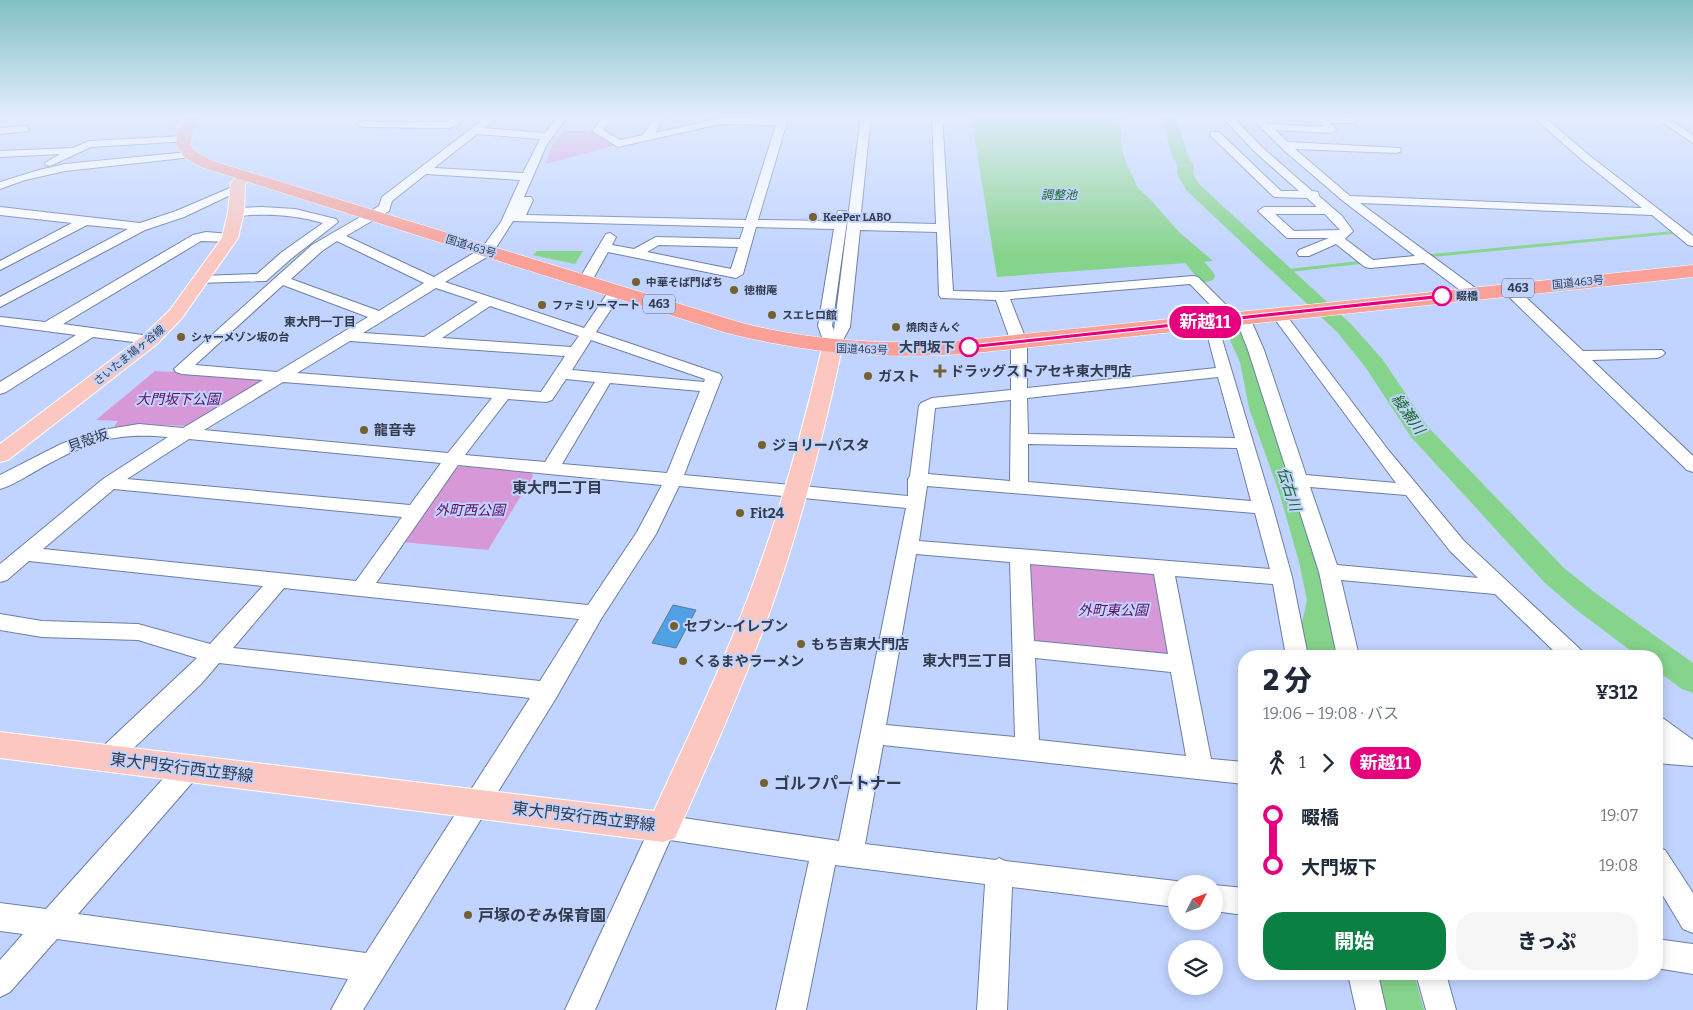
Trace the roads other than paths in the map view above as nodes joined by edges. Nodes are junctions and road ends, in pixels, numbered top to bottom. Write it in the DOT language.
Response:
graph roads {
  1 [pos="51,162"];
  2 [pos="123,162"];
  3 [pos="203,162"];
  4 [pos="436,162"];
  5 [pos="534,162"];
  6 [pos="544,162"];
  7 [pos="770,162"];
  8 [pos="852,162"];
  9 [pos="858,162"];
  10 [pos="940,162"];
  11 [pos="1244,162"];
  12 [pos="1273,162"];
  13 [pos="1304,162"];
  14 [pos="1594,162"];
  15 [pos="425,171"];
  16 [pos="21,177"];
  17 [pos="528,178"];
  18 [pos="242,182"];
  19 [pos="0,186"];
  20 [pos="1309,194"];
  21 [pos="1344,196"];
  22 [pos="1327,210"];
  23 [pos="0,212"];
  24 [pos="236,212"];
  25 [pos="1655,212"];
  26 [pos="372,216"];
  27 [pos="86,221"];
  28 [pos="618,222"];
  29 [pos="751,223"];
  30 [pos="847,225"];
  31 [pos="141,227"];
  32 [pos="943,228"];
  33 [pos="336,236"];
  34 [pos="1340,236"];
  35 [pos="230,238"];
  36 [pos="1693,242"];
  37 [pos="745,243"];
  38 [pos="605,246"];
  39 [pos="0,252"];
  40 [pos="488,252"];
  41 [pos="636,253"];
  42 [pos="1304,253"];
  43 [pos="22,254"];
  44 [pos="1426,259"];
  45 [pos="0,266"];
  46 [pos="1693,270"];
  47 [pos="201,280"];
  48 [pos="281,280"];
  49 [pos="585,281"];
  50 [pos="435,283"];
  51 [pos="1509,289"];
  52 [pos="616,291"];
  53 [pos="1473,293"];
  54 [pos="1002,296"];
  55 [pos="489,301"];
  56 [pos="0,303"];
  57 [pos="1278,314"];
  58 [pos="380,316"];
  59 [pos="1229,320"];
  60 [pos="0,321"];
  61 [pos="48,327"];
  62 [pos="90,333"];
  63 [pos="586,334"];
  64 [pos="348,336"];
  65 [pos="150,340"];
  66 [pos="426,342"];
  67 [pos="1018,342"];
  68 [pos="832,348"];
  69 [pos="575,352"];
  70 [pos="1657,353"];
  71 [pos="1578,356"];
  72 [pos="1224,372"];
  73 [pos="561,374"];
  74 [pos="279,377"];
  75 [pos="606,377"];
  76 [pos="710,387"];
  77 [pos="0,390"];
  78 [pos="504,394"];
  79 [pos="1018,394"];
  80 [pos="185,433"];
  81 [pos="1020,439"];
  82 [pos="1245,443"];
  83 [pos="0,455"];
  84 [pos="452,460"];
  85 [pos="1693,466"];
  86 [pos="550,469"];
  87 [pos="917,479"];
  88 [pos="673,480"];
  89 [pos="1298,480"];
  90 [pos="0,483"];
  91 [pos="109,483"];
  92 [pos="1019,487"];
  93 [pos="1411,490"];
  94 [pos="797,491"];
  95 [pos="916,504"];
  96 [pos="1264,508"];
  97 [pos="417,512"];
  98 [pos="908,547"];
  99 [pos="25,554"];
  100 [pos="1020,556"];
  101 [pos="1163,567"];
  102 [pos="1329,572"];
  103 [pos="0,575"];
  104 [pos="1282,576"];
  105 [pos="279,581"];
  106 [pos="1498,587"];
  107 [pos="360,590"];
  108 [pos="594,613"];
  109 [pos="0,622"];
  110 [pos="1023,648"];
  111 [pos="1296,650"];
  112 [pos="1347,650"];
  113 [pos="1566,650"];
  114 [pos="213,654"];
  115 [pos="1181,664"];
  116 [pos="548,691"];
  117 [pos="1663,731"];
  118 [pos="872,734"];
  119 [pos="0,745"];
  120 [pos="1027,749"];
  121 [pos="1663,753"];
  122 [pos="1693,755"];
  123 [pos="107,758"];
  124 [pos="1200,768"];
  125 [pos="188,769"];
  126 [pos="1238,772"];
  127 [pos="478,803"];
  128 [pos="663,827"];
  129 [pos="837,854"];
  130 [pos="1663,870"];
  131 [pos="999,871"];
  132 [pos="1168,893"];
  133 [pos="1223,899"];
  134 [pos="1238,901"];
  135 [pos="0,917"];
  136 [pos="1693,919"];
  137 [pos="51,923"];
  138 [pos="1663,954"];
  139 [pos="1693,959"];
  140 [pos="372,968"];
  141 [pos="1364,980"];
  142 [pos="1433,980"];
  143 [pos="0,982"];
  144 [pos="346,1010"];
  145 [pos="580,1010"];
  146 [pos="791,1010"];
  147 [pos="992,1010"];
  148 [pos="1371,1010"];
  149 [pos="1441,1010"];
  1 -- 16 [label="street"];
  2 -- 16 [label="street"];
  3 -- 18 [label="highway, 国道463号 / 463"];
  4 -- 15 [label="street"];
  5 -- 17 [label="street"];
  6 -- 28 [label="street"];
  7 -- 29 [label="street"];
  8 -- 30 [label="street"];
  9 -- 30 [label="street"];
  10 -- 32 [label="street"];
  11 -- 20 [label="street"];
  12 -- 20 [label="street"];
  13 -- 21 [label="street"];
  14 -- 25 [label="street"];
  15 -- 17 [label="street"];
  15 -- 26 [label="street"];
  16 -- 19 [label="street"];
  17 -- 40 [label="street"];
  18 -- 24 [label="main road, さいたま鳩ヶ谷線"];
  18 -- 26 [label="highway, 国道463号 / 463"];
  18 -- 31 [label="street"];
  20 -- 21 [label="street"];
  20 -- 22 [label="street"];
  21 -- 25 [label="street"];
  21 -- 44 [label="street"];
  22 -- 34 [label="street"];
  22 -- 34 [label="street"];
  23 -- 27 [label="street"];
  24 -- 35 [label="main road, さいたま鳩ヶ谷線"];
  24 -- 47 [label="street"];
  25 -- 36 [label="street"];
  26 -- 33 [label="street"];
  26 -- 40 [label="highway, 国道463号 / 463"];
  27 -- 31 [label="street"];
  27 -- 43 [label="street"];
  28 -- 29 [label="street"];
  28 -- 38 [label="street"];
  29 -- 30 [label="street"];
  29 -- 37 [label="street"];
  30 -- 32 [label="street"];
  30 -- 68 [label="street"];
  31 -- 56 [label="street"];
  32 -- 54 [label="street"];
  33 -- 48 [label="street"];
  33 -- 50 [label="street"];
  34 -- 42 [label="street"];
  34 -- 44 [label="street"];
  35 -- 47 [label="main road, さいたま鳩ヶ谷線"];
  35 -- 61 [label="street"];
  37 -- 41 [label="street"];
  37 -- 41 [label="street"];
  38 -- 41 [label="street"];
  38 -- 49 [label="street"];
  39 -- 43 [label="street"];
  40 -- 49 [label="highway, 国道463号 / 463"];
  40 -- 50 [label="street"];
  43 -- 45 [label="street"];
  44 -- 53 [label="street"];
  46 -- 51 [label="highway, 国道463号 / 463"];
  47 -- 65 [label="main road, さいたま鳩ヶ谷線"];
  48 -- 58 [label="street"];
  48 -- 74 [label="street"];
  49 -- 52 [label="highway, 国道463号 / 463"];
  50 -- 55 [label="street"];
  50 -- 58 [label="street"];
  51 -- 53 [label="highway, 国道463号 / 463"];
  51 -- 71 [label="street"];
  52 -- 63 [label="street"];
  52 -- 68 [label="highway, 国道463号 / 463"];
  53 -- 57 [label="highway, 国道463号 / 463"];
  54 -- 59 [label="street"];
  54 -- 67 [label="street"];
  55 -- 63 [label="street"];
  55 -- 66 [label="street"];
  57 -- 59 [label="highway, 国道463号 / 463"];
  57 -- 93 [label="street"];
  58 -- 64 [label="street"];
  59 -- 67 [label="highway, 国道463号 / 463"];
  59 -- 72 [label="street"];
  59 -- 89 [label="street"];
  60 -- 61 [label="street"];
  61 -- 62 [label="street"];
  62 -- 65 [label="street"];
  62 -- 77 [label="street"];
  63 -- 69 [label="street"];
  63 -- 76 [label="street"];
  64 -- 66 [label="street"];
  64 -- 74 [label="street"];
  65 -- 83 [label="main road, さいたま鳩ヶ谷線"];
  66 -- 69 [label="street"];
  67 -- 68 [label="highway, 国道463号 / 463"];
  67 -- 79 [label="street"];
  68 -- 94 [label="main road, 東大門安行西立野線"];
  69 -- 73 [label="street"];
  70 -- 71 [label="street"];
  71 -- 85 [label="street"];
  72 -- 79 [label="street"];
  72 -- 82 [label="street"];
  73 -- 75 [label="street"];
  73 -- 78 [label="street"];
  74 -- 78 [label="street"];
  74 -- 80 [label="street"];
  75 -- 76 [label="street"];
  75 -- 86 [label="street"];
  76 -- 88 [label="street"];
  78 -- 84 [label="street"];
  79 -- 81 [label="street"];
  79 -- 87 [label="street"];
  80 -- 84 [label="street, 貝殻坂"];
  80 -- 90 [label="street, 貝殻坂"];
  80 -- 91 [label="street"];
  81 -- 82 [label="street"];
  81 -- 92 [label="street"];
  82 -- 96 [label="street"];
  84 -- 86 [label="street, 貝殻坂"];
  84 -- 97 [label="street"];
  86 -- 88 [label="street, 貝殻坂"];
  87 -- 92 [label="street"];
  87 -- 95 [label="street"];
  88 -- 94 [label="street, 貝殻坂"];
  88 -- 108 [label="street"];
  89 -- 93 [label="street"];
  89 -- 102 [label="street"];
  91 -- 97 [label="street"];
  91 -- 99 [label="street"];
  92 -- 96 [label="street"];
  93 -- 106 [label="street"];
  94 -- 95 [label="street, 貝殻坂"];
  94 -- 128 [label="main road, 東大門安行西立野線"];
  95 -- 98 [label="street"];
  96 -- 104 [label="street"];
  97 -- 107 [label="street"];
  98 -- 100 [label="street"];
  98 -- 118 [label="street"];
  99 -- 103 [label="street"];
  99 -- 105 [label="street"];
  100 -- 101 [label="street"];
  100 -- 110 [label="street"];
  101 -- 104 [label="street"];
  101 -- 115 [label="street"];
  102 -- 106 [label="street"];
  102 -- 112 [label="street"];
  104 -- 111 [label="street"];
  105 -- 107 [label="street"];
  105 -- 114 [label="street"];
  106 -- 113 [label="street"];
  107 -- 108 [label="street"];
  108 -- 116 [label="street"];
  109 -- 114 [label="street"];
  110 -- 115 [label="street"];
  110 -- 120 [label="street"];
  114 -- 116 [label="street"];
  114 -- 123 [label="street"];
  115 -- 124 [label="street"];
  116 -- 127 [label="street"];
  117 -- 122 [label="street"];
  118 -- 120 [label="street"];
  118 -- 129 [label="street"];
  119 -- 123 [label="main road, 東大門安行西立野線"];
  120 -- 124 [label="street"];
  121 -- 122 [label="street"];
  123 -- 125 [label="main road, 東大門安行西立野線"];
  124 -- 126 [label="street"];
  125 -- 127 [label="main road, 東大門安行西立野線"];
  125 -- 137 [label="street"];
  127 -- 128 [label="main road, 東大門安行西立野線"];
  127 -- 140 [label="street"];
  128 -- 129 [label="street"];
  128 -- 145 [label="street"];
  129 -- 131 [label="street"];
  129 -- 146 [label="street"];
  130 -- 136 [label="street"];
  131 -- 132 [label="street"];
  131 -- 147 [label="street"];
  133 -- 134 [label="street"];
  135 -- 137 [label="street"];
  137 -- 140 [label="street"];
  137 -- 143 [label="street"];
  138 -- 139 [label="street"];
  140 -- 144 [label="street"];
  141 -- 148 [label="street"];
  142 -- 149 [label="street"];
}
